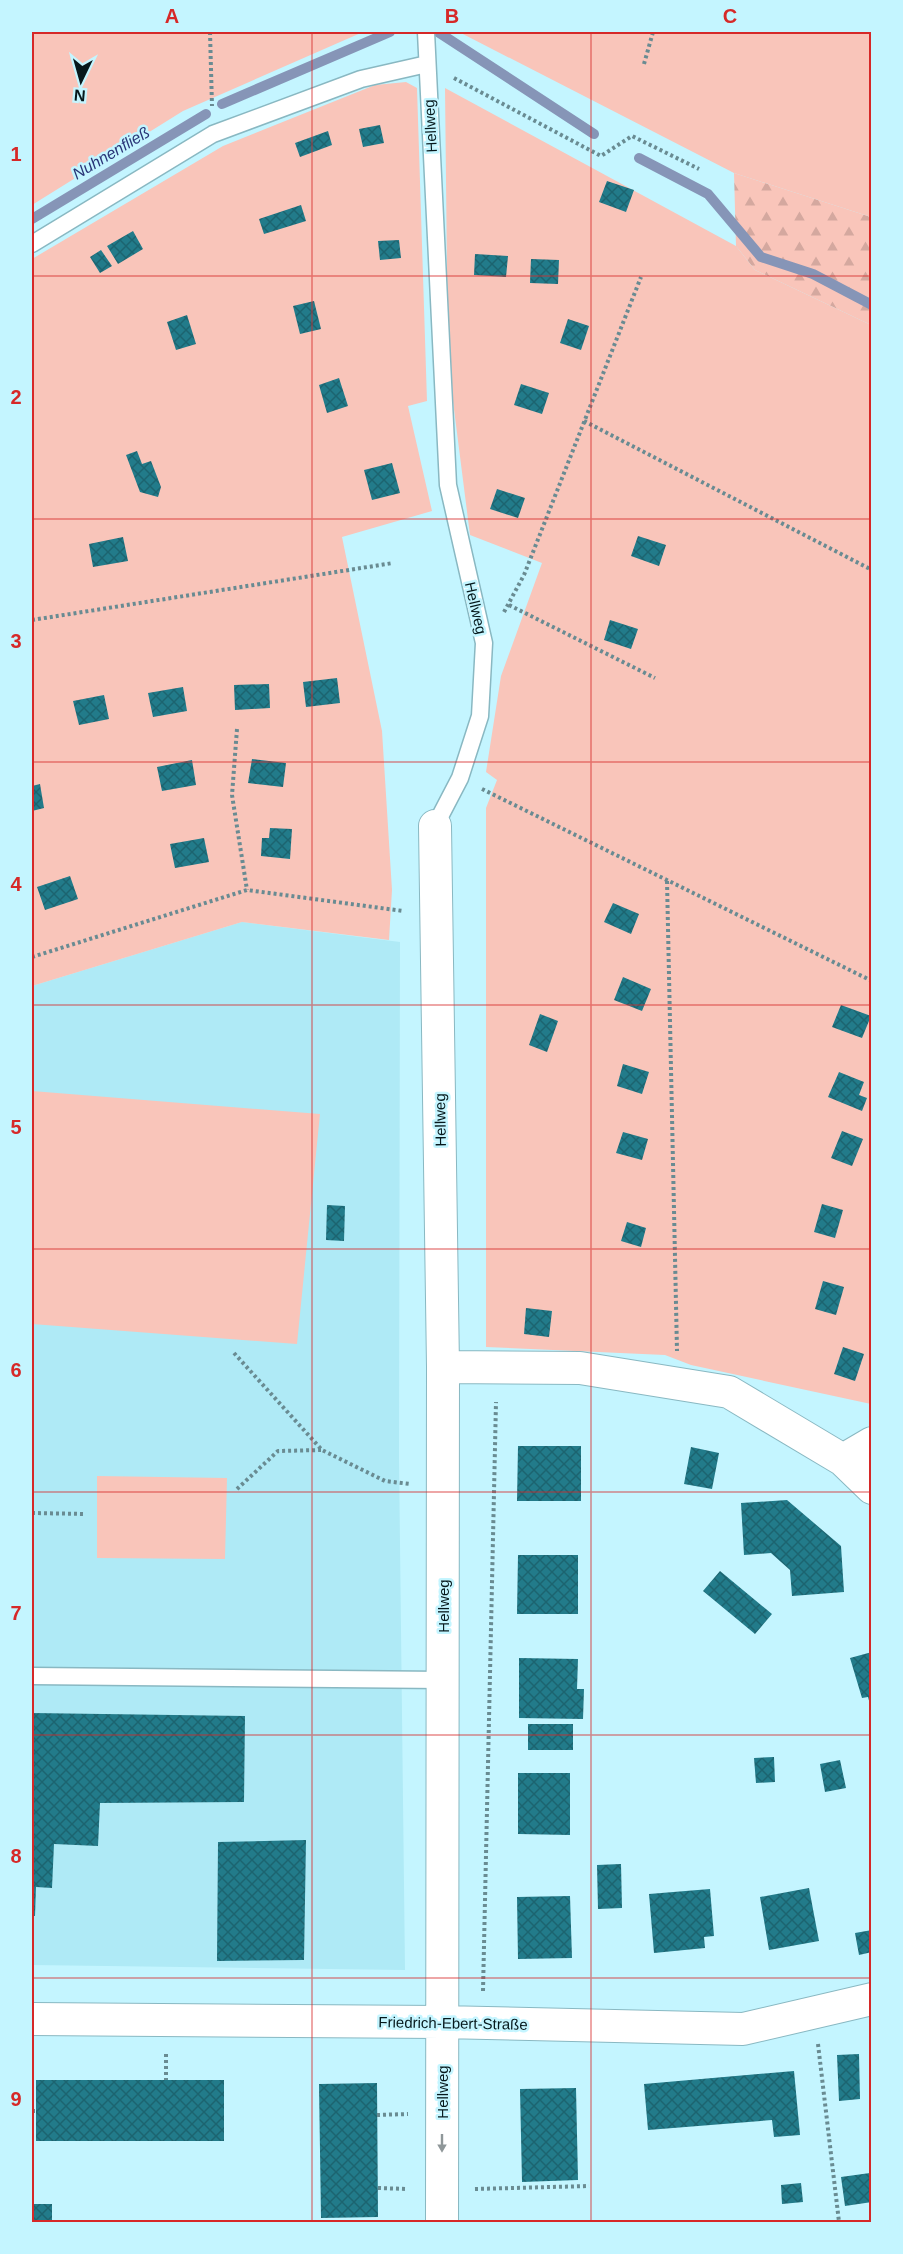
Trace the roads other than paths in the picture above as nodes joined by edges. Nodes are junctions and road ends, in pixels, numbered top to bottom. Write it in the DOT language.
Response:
graph roads {
  1 [pos="426,32"];
  2 [pos="427,64"];
  3 [pos="32,244"];
  4 [pos="435,826"];
  5 [pos="443,1367"];
  6 [pos="872,1443"];
  7 [pos="843,1460"];
  8 [pos="872,1488"];
  9 [pos="32,1676"];
  10 [pos="443,1680"];
  11 [pos="872,1999"];
  12 [pos="32,2019"];
  13 [pos="441,2022"];
  14 [pos="442,2223"];
  1 -- 2 [label="lane, Hellweg"];
  2 -- 3 [label="lane"];
  2 -- 4 [label="lane, Hellweg"];
  4 -- 5 [label="street, Hellweg"];
  5 -- 7 [label="street"];
  5 -- 10 [label="street, Hellweg"];
  6 -- 7 [label="street"];
  7 -- 8 [label="street"];
  9 -- 10 [label="lane"];
  10 -- 13 [label="street, Hellweg"];
  11 -- 13 [label="street, Friedrich-Ebert-Straße"];
  12 -- 13 [label="street, Friedrich-Ebert-Straße"];
  13 -- 14 [label="street, Hellweg, one-way"];
}
